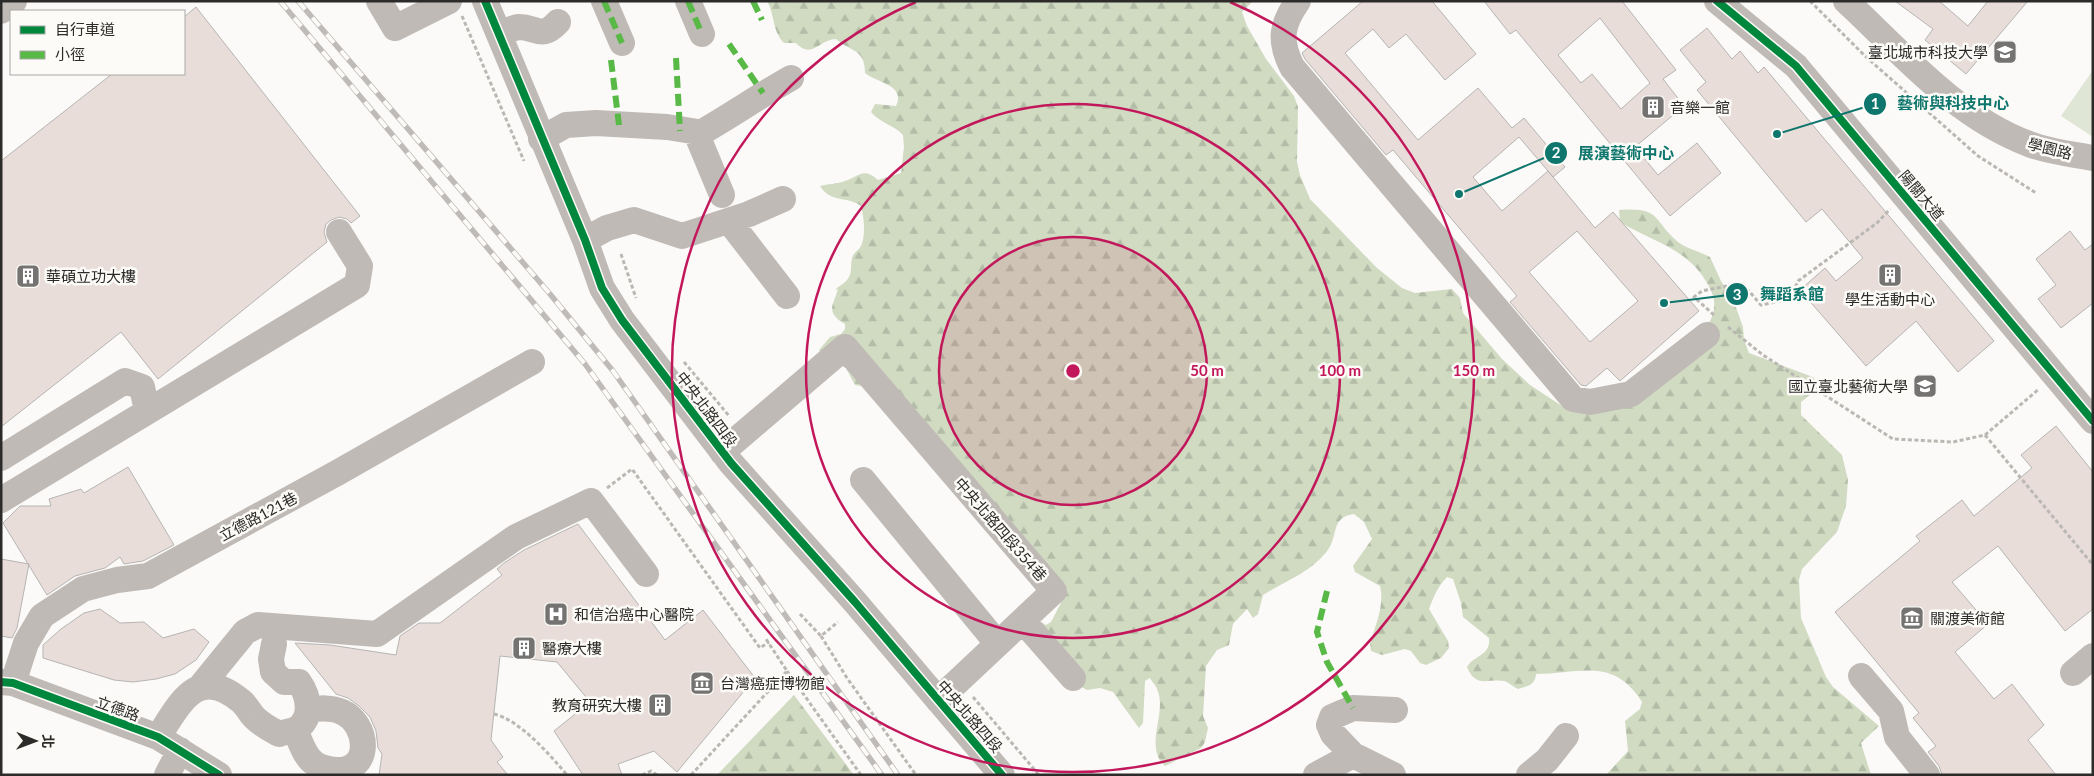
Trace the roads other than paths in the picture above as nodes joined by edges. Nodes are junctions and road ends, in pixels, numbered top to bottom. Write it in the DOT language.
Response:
graph roads {
  1 [pos="14,1"];
  2 [pos="379,1"];
  3 [pos="485,1"];
  4 [pos="604,1"];
  5 [pos="688,1"];
  6 [pos="1298,1"];
  7 [pos="1717,1"];
  8 [pos="1846,1"];
  9 [pos="454,6"];
  10 [pos="1,11"];
  11 [pos="558,22"];
  12 [pos="500,34"];
  13 [pos="702,34"];
  14 [pos="622,43"];
  15 [pos="791,78"];
  16 [pos="697,135"];
  17 [pos="542,139"];
  18 [pos="2093,158"];
  19 [pos="722,195"];
  20 [pos="783,199"];
  21 [pos="730,221"];
  22 [pos="339,232"];
  23 [pos="585,240"];
  24 [pos="786,296"];
  25 [pos="1706,335"];
  26 [pos="532,362"];
  27 [pos="147,411"];
  28 [pos="2093,421"];
  29 [pos="722,452"];
  30 [pos="1,458"];
  31 [pos="863,480"];
  32 [pos="1,500"];
  33 [pos="646,574"];
  34 [pos="1023,621"];
  35 [pos="998,643"];
  36 [pos="274,644"];
  37 [pos="2093,656"];
  38 [pos="2073,673"];
  39 [pos="1861,676"];
  40 [pos="1074,678"];
  41 [pos="7,682"];
  42 [pos="201,686"];
  43 [pos="938,700"];
  44 [pos="1395,710"];
  45 [pos="1566,736"];
  46 [pos="158,737"];
  47 [pos="180,750"];
  48 [pos="1353,755"];
  49 [pos="167,775"];
  50 [pos="219,775"];
  51 [pos="1002,775"];
  52 [pos="1316,775"];
  53 [pos="1393,775"];
  54 [pos="1528,775"];
  55 [pos="1927,775"];
  1 -- 10 [label="street"];
  2 -- 9 [label="street"];
  3 -- 12 [label="street, 中央北路四段"];
  4 -- 14 [label="street"];
  5 -- 13 [label="street"];
  6 -- 25 [label="street"];
  7 -- 28 [label="street, 陽關大道"];
  8 -- 18 [label="street, 學園路"];
  11 -- 12 [label="street"];
  12 -- 17 [label="street, 中央北路四段"];
  15 -- 16 [label="street"];
  16 -- 17 [label="street"];
  16 -- 19 [label="street"];
  17 -- 23 [label="street, 中央北路四段"];
  20 -- 21 [label="street"];
  21 -- 23 [label="street"];
  21 -- 24 [label="street"];
  22 -- 27 [label="street"];
  23 -- 29 [label="street, 中央北路四段"];
  26 -- 41 [label="street, 立德路121巷"];
  27 -- 30 [label="street"];
  27 -- 32 [label="street"];
  29 -- 34 [label="street, 中央北路四段354巷"];
  29 -- 43 [label="street, 中央北路四段"];
  31 -- 35 [label="street"];
  33 -- 42 [label="street"];
  34 -- 35 [label="street, 中央北路四段354巷"];
  34 -- 40 [label="street"];
  35 -- 43 [label="street, 中央北路四段354巷"];
  36 -- 42 [label="street"];
  37 -- 38 [label="street"];
  39 -- 55 [label="street"];
  41 -- 46 [label="street, 立德路"];
  42 -- 46 [label="street"];
  43 -- 51 [label="street, 中央北路四段"];
  44 -- 48 [label="street"];
  45 -- 54 [label="street"];
  46 -- 47 [label="street, 立德路"];
  47 -- 49 [label="street"];
  47 -- 50 [label="street, 立德路"];
  48 -- 52 [label="street"];
  48 -- 53 [label="street"];
}
